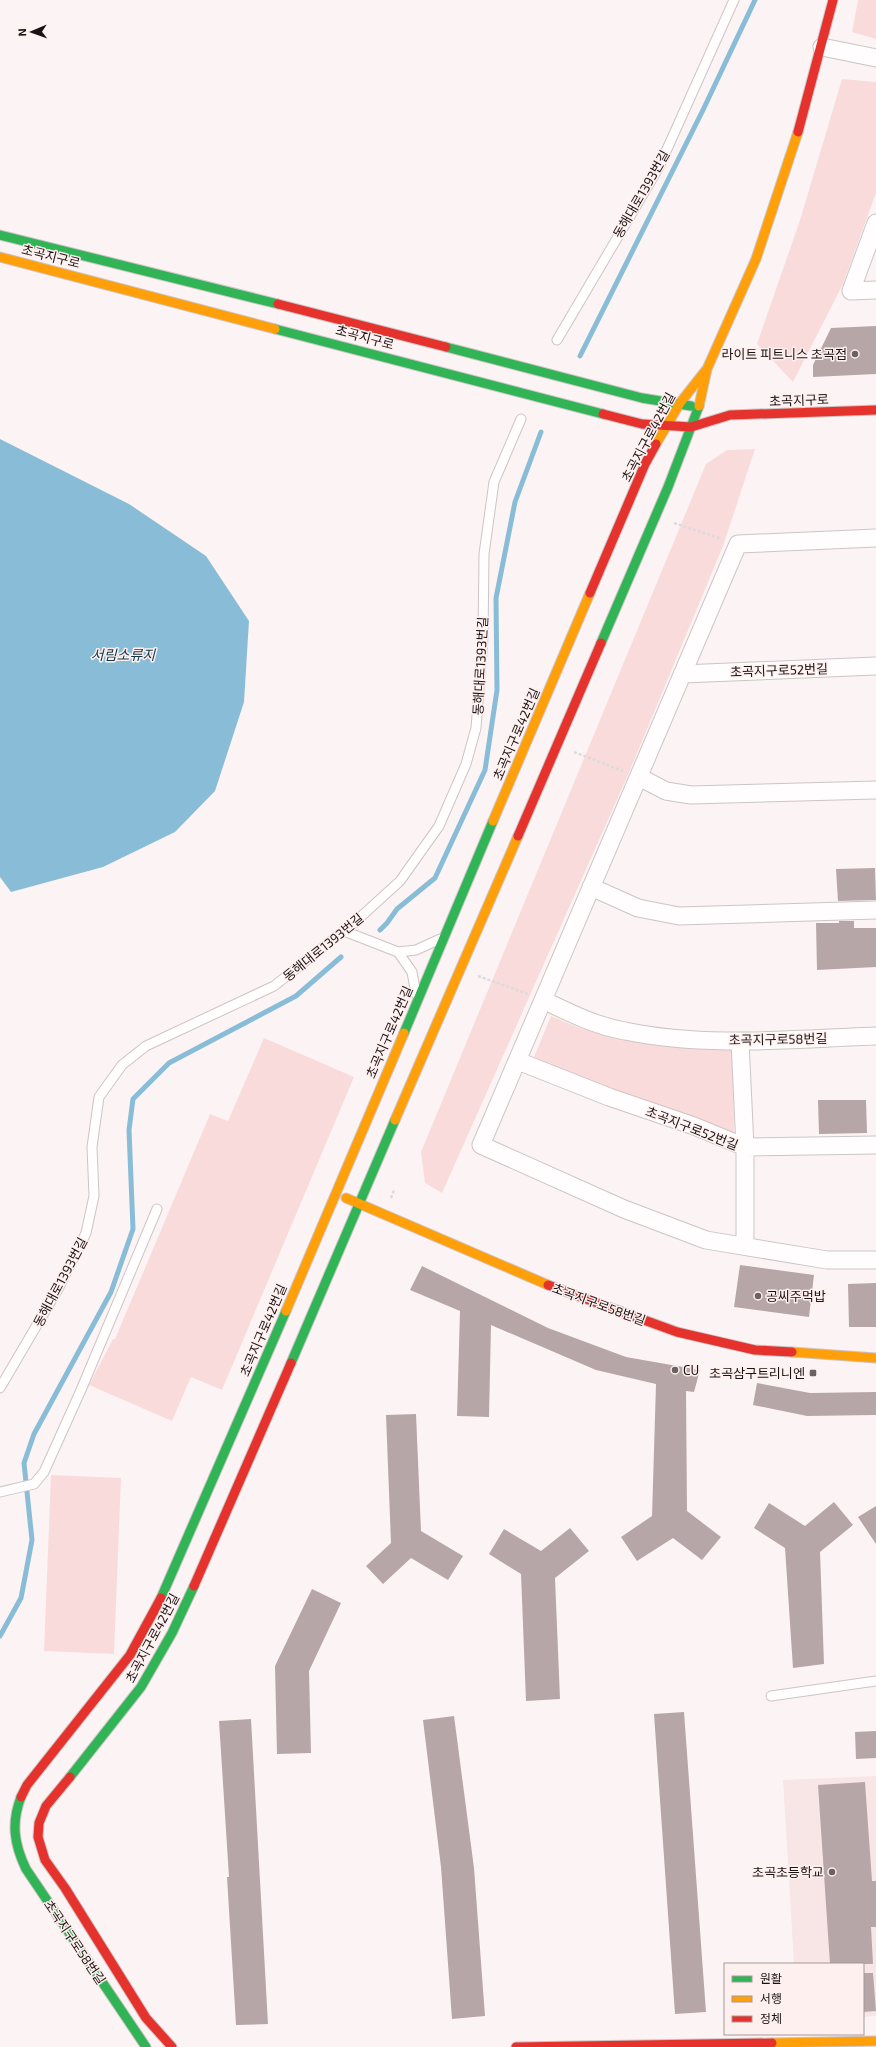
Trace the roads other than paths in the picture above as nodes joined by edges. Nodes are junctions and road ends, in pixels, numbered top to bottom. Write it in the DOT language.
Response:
graph roads {
  1 [pos="734,0"];
  2 [pos="833,0"];
  3 [pos="822,47"];
  4 [pos="876,58"];
  5 [pos="876,223"];
  6 [pos="0,234"];
  7 [pos="0,256"];
  8 [pos="876,290"];
  9 [pos="557,340"];
  10 [pos="707,369"];
  11 [pos="677,405"];
  12 [pos="705,409"];
  13 [pos="876,410"];
  14 [pos="724,416"];
  15 [pos="521,419"];
  16 [pos="666,426"];
  17 [pos="692,427"];
  18 [pos="876,538"];
  19 [pos="876,666"];
  20 [pos="682,674"];
  21 [pos="639,776"];
  22 [pos="876,790"];
  23 [pos="592,887"];
  24 [pos="876,910"];
  25 [pos="344,931"];
  26 [pos="444,937"];
  27 [pos="398,952"];
  28 [pos="417,1000"];
  29 [pos="543,1000"];
  30 [pos="876,1036"];
  31 [pos="740,1041"];
  32 [pos="518,1061"];
  33 [pos="876,1145"];
  34 [pos="745,1147"];
  35 [pos="336,1194"];
  36 [pos="360,1204"];
  37 [pos="157,1209"];
  38 [pos="745,1246"];
  39 [pos="876,1260"];
  40 [pos="876,1358"];
  41 [pos="0,1388"];
  42 [pos="2,1491"];
  43 [pos="876,1682"];
  44 [pos="771,1696"];
  45 [pos="14,1833"];
  46 [pos="38,1837"];
  47 [pos="876,2041"];
  48 [pos="146,2047"];
  49 [pos="172,2047"];
  50 [pos="516,2047"];
  1 -- 9 [label="lane, 동해대로1393번길"];
  2 -- 3 [label="street"];
  3 -- 4 [label="street"];
  3 -- 10 [label="street"];
  5 -- 8 [label="street"];
  6 -- 11 [label="street, 초곡지구로"];
  7 -- 16 [label="street, 초곡지구로"];
  10 -- 11 [label="street, 초곡지구로42번길"];
  10 -- 12 [label="street, 초곡지구로42번길"];
  11 -- 12 [label="street, 초곡지구로"];
  11 -- 16 [label="street, 초곡지구로42번길"];
  12 -- 14 [label="street, 초곡지구로"];
  12 -- 17 [label="street, 초곡지구로42번길"];
  13 -- 14 [label="street, 초곡지구로"];
  14 -- 17 [label="street, 초곡지구로"];
  15 -- 25 [label="lane, 동해대로1393번길"];
  16 -- 17 [label="street, 초곡지구로"];
  16 -- 26 [label="street, 초곡지구로42번길"];
  17 -- 36 [label="street, 초곡지구로42번길"];
  18 -- 20 [label="street"];
  19 -- 20 [label="street, 초곡지구로52번길"];
  20 -- 21 [label="street"];
  21 -- 22 [label="street"];
  21 -- 23 [label="street"];
  23 -- 24 [label="street"];
  23 -- 29 [label="street"];
  25 -- 27 [label="lane"];
  25 -- 41 [label="lane, 동해대로1393번길"];
  26 -- 27 [label="lane"];
  26 -- 28 [label="street, 초곡지구로42번길"];
  27 -- 28 [label="lane"];
  28 -- 35 [label="street, 초곡지구로42번길"];
  29 -- 31 [label="street, 초곡지구로58번길"];
  29 -- 32 [label="street"];
  30 -- 31 [label="street, 초곡지구로58번길"];
  31 -- 34 [label="street"];
  32 -- 34 [label="street, 초곡지구로52번길"];
  32 -- 38 [label="street"];
  33 -- 34 [label="street, 초곡지구로52번길"];
  34 -- 38 [label="street"];
  35 -- 36 [label="street, 초곡지구로58번길"];
  35 -- 45 [label="street, 초곡지구로42번길"];
  36 -- 40 [label="street, 초곡지구로58번길"];
  36 -- 46 [label="street, 초곡지구로42번길"];
  37 -- 42 [label="lane"];
  38 -- 39 [label="street"];
  43 -- 44 [label="lane"];
  45 -- 48 [label="street, 초곡지구로58번길"];
  46 -- 49 [label="street, 초곡지구로58번길"];
  47 -- 50 [label="street"];
}
